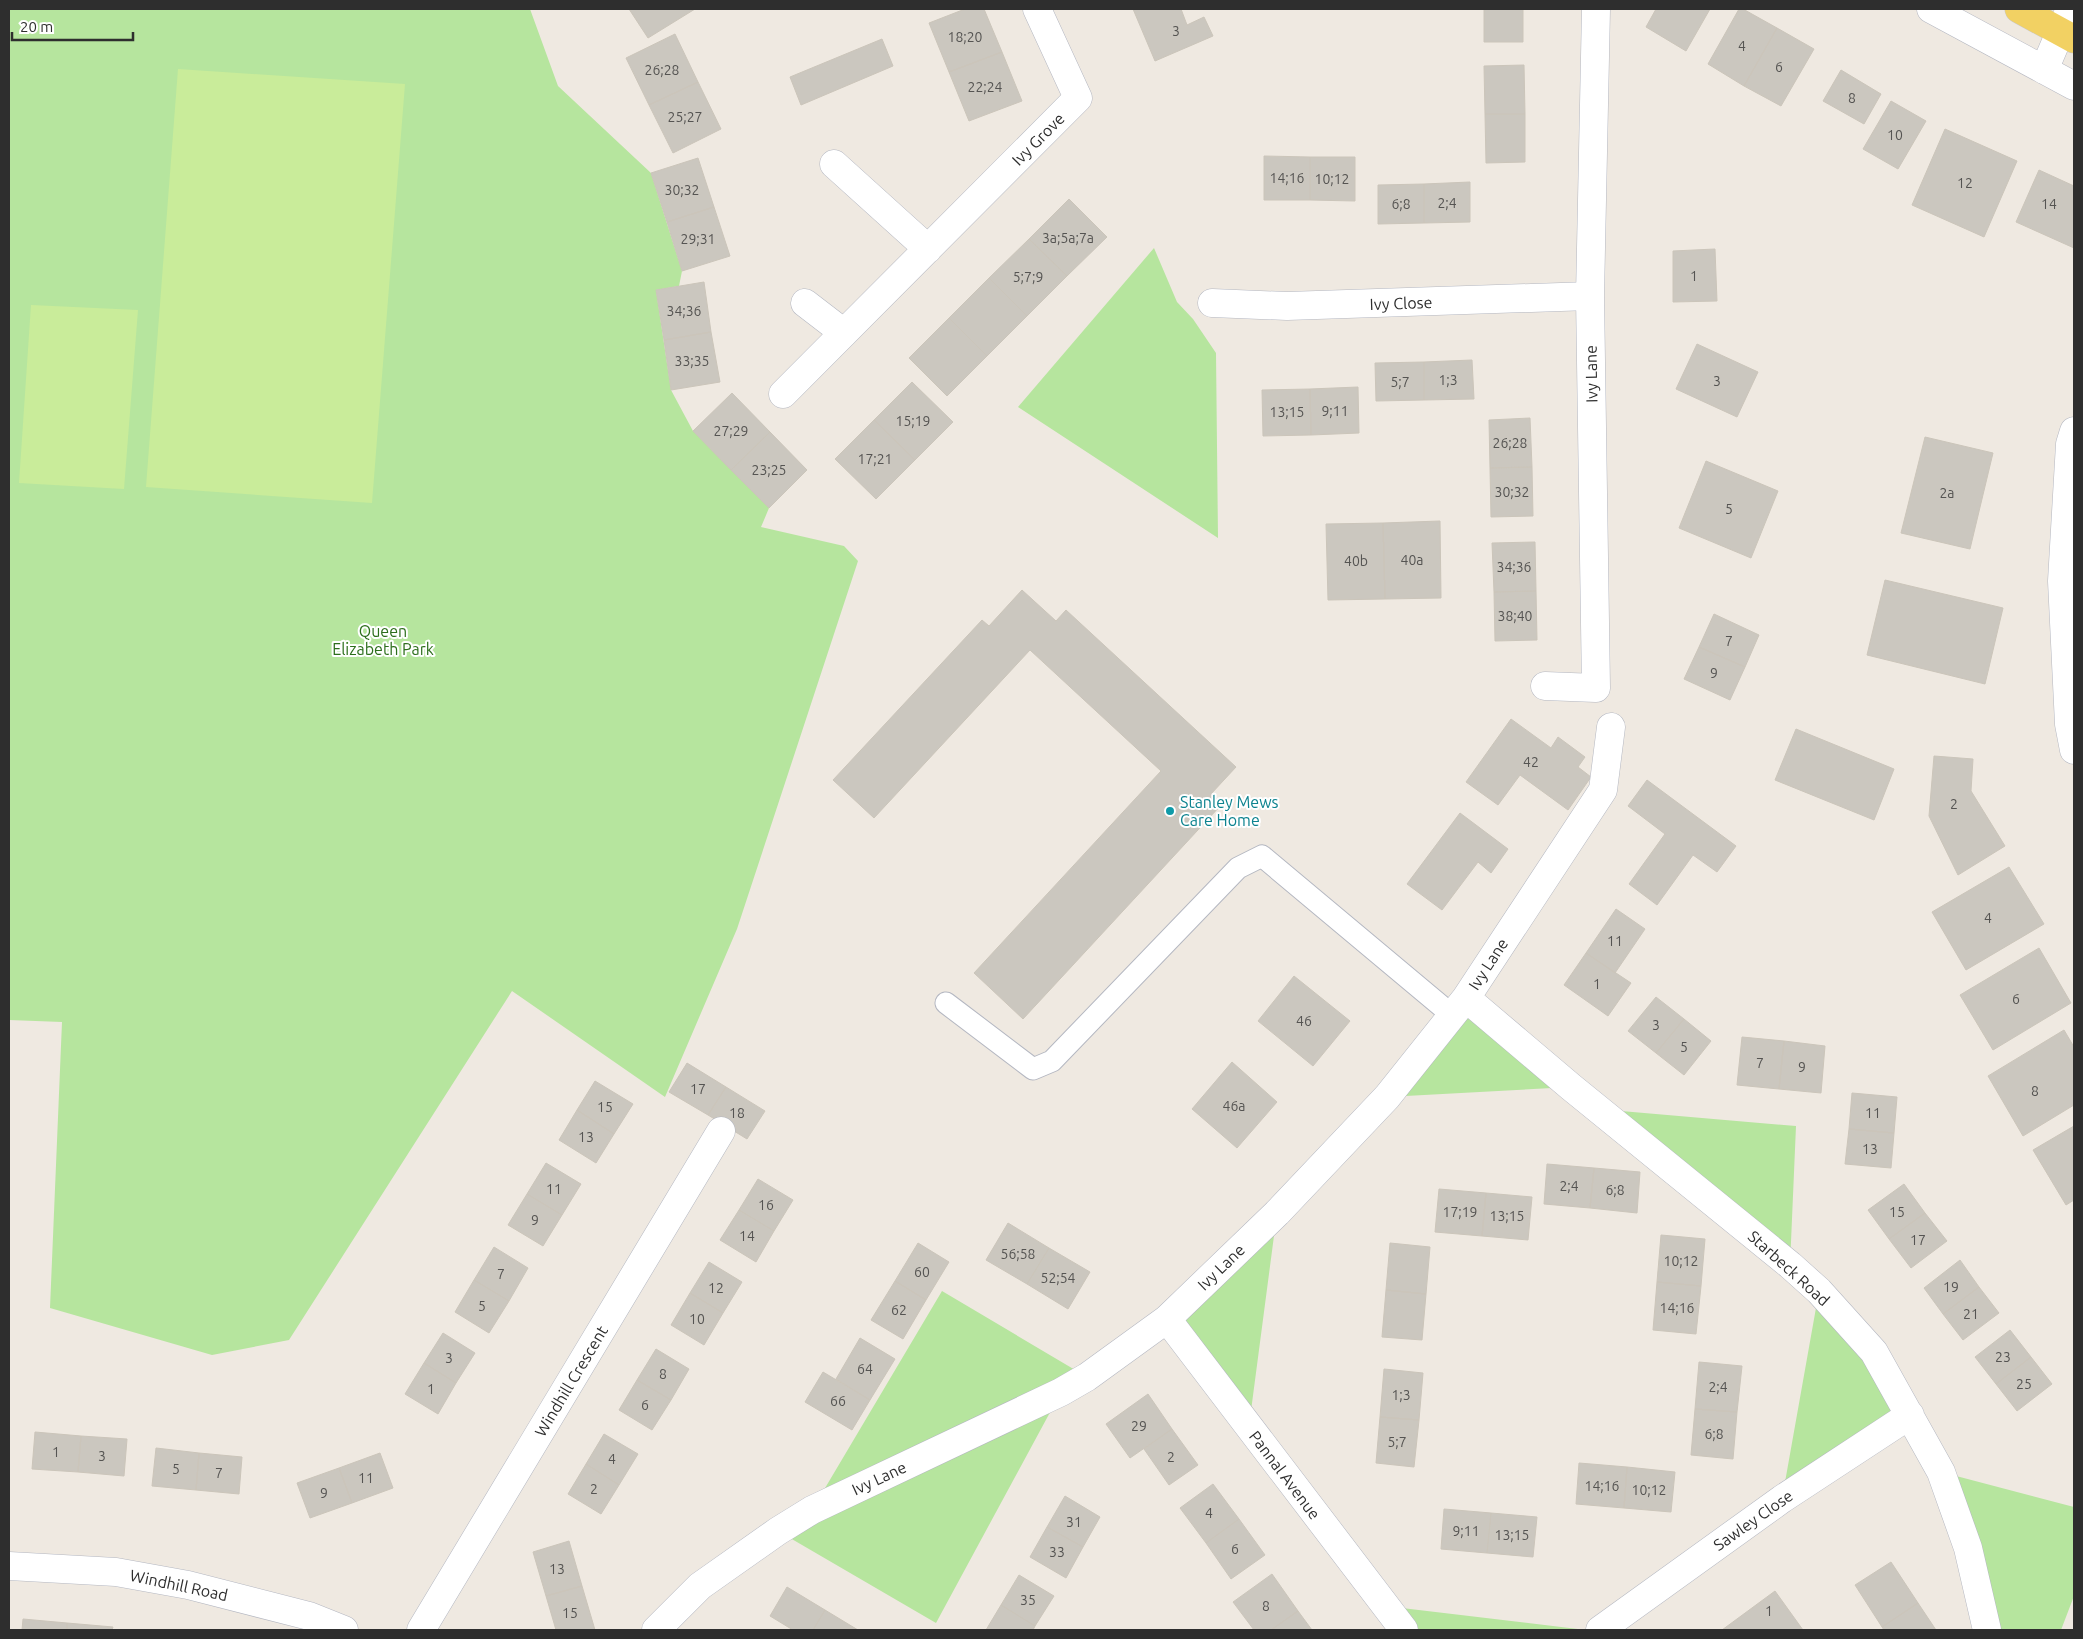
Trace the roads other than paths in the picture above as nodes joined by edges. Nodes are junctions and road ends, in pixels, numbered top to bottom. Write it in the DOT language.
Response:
graph roads {
  1 [pos="1037,9"];
  2 [pos="1596,9"];
  3 [pos="1931,9"];
  4 [pos="2019,9"];
  5 [pos="2068,26"];
  6 [pos="2044,70"];
  7 [pos="2074,86"];
  8 [pos="834,164"];
  9 [pos="928,249"];
  10 [pos="1590,296"];
  11 [pos="805,303"];
  12 [pos="1212,303"];
  13 [pos="844,333"];
  14 [pos="783,394"];
  15 [pos="2074,431"];
  16 [pos="1545,686"];
  17 [pos="1611,727"];
  18 [pos="2074,750"];
  19 [pos="946,1003"];
  20 [pos="1459,1006"];
  21 [pos="721,1131"];
  22 [pos="1167,1319"];
  23 [pos="1910,1415"];
  24 [pos="9,1566"];
  25 [pos="344,1630"];
  26 [pos="421,1630"];
  27 [pos="656,1630"];
  28 [pos="1404,1630"];
  29 [pos="1600,1630"];
  30 [pos="1987,1630"];
  1 -- 9 [label="street, Ivy Grove"];
  2 -- 10 [label="street, Ivy Lane"];
  3 -- 6 [label="street"];
  4 -- 5 [label="main road"];
  5 -- 6 [label="street"];
  6 -- 7 [label="street"];
  8 -- 9 [label="street"];
  9 -- 13 [label="street, Ivy Grove"];
  10 -- 12 [label="street, Ivy Close"];
  10 -- 16 [label="street, Ivy Lane"];
  11 -- 13 [label="street"];
  13 -- 14 [label="street, Ivy Grove"];
  15 -- 18 [label="street"];
  17 -- 20 [label="street, Ivy Lane"];
  19 -- 20 [label="lane"];
  20 -- 22 [label="street, Ivy Lane"];
  20 -- 23 [label="street, Starbeck Road"];
  21 -- 26 [label="street, Windhill Crescent"];
  22 -- 27 [label="street, Ivy Lane"];
  22 -- 28 [label="street, Pannal Avenue"];
  23 -- 29 [label="street, Sawley Close"];
  23 -- 30 [label="street, Starbeck Road"];
  24 -- 25 [label="street, Windhill Road"];
}
